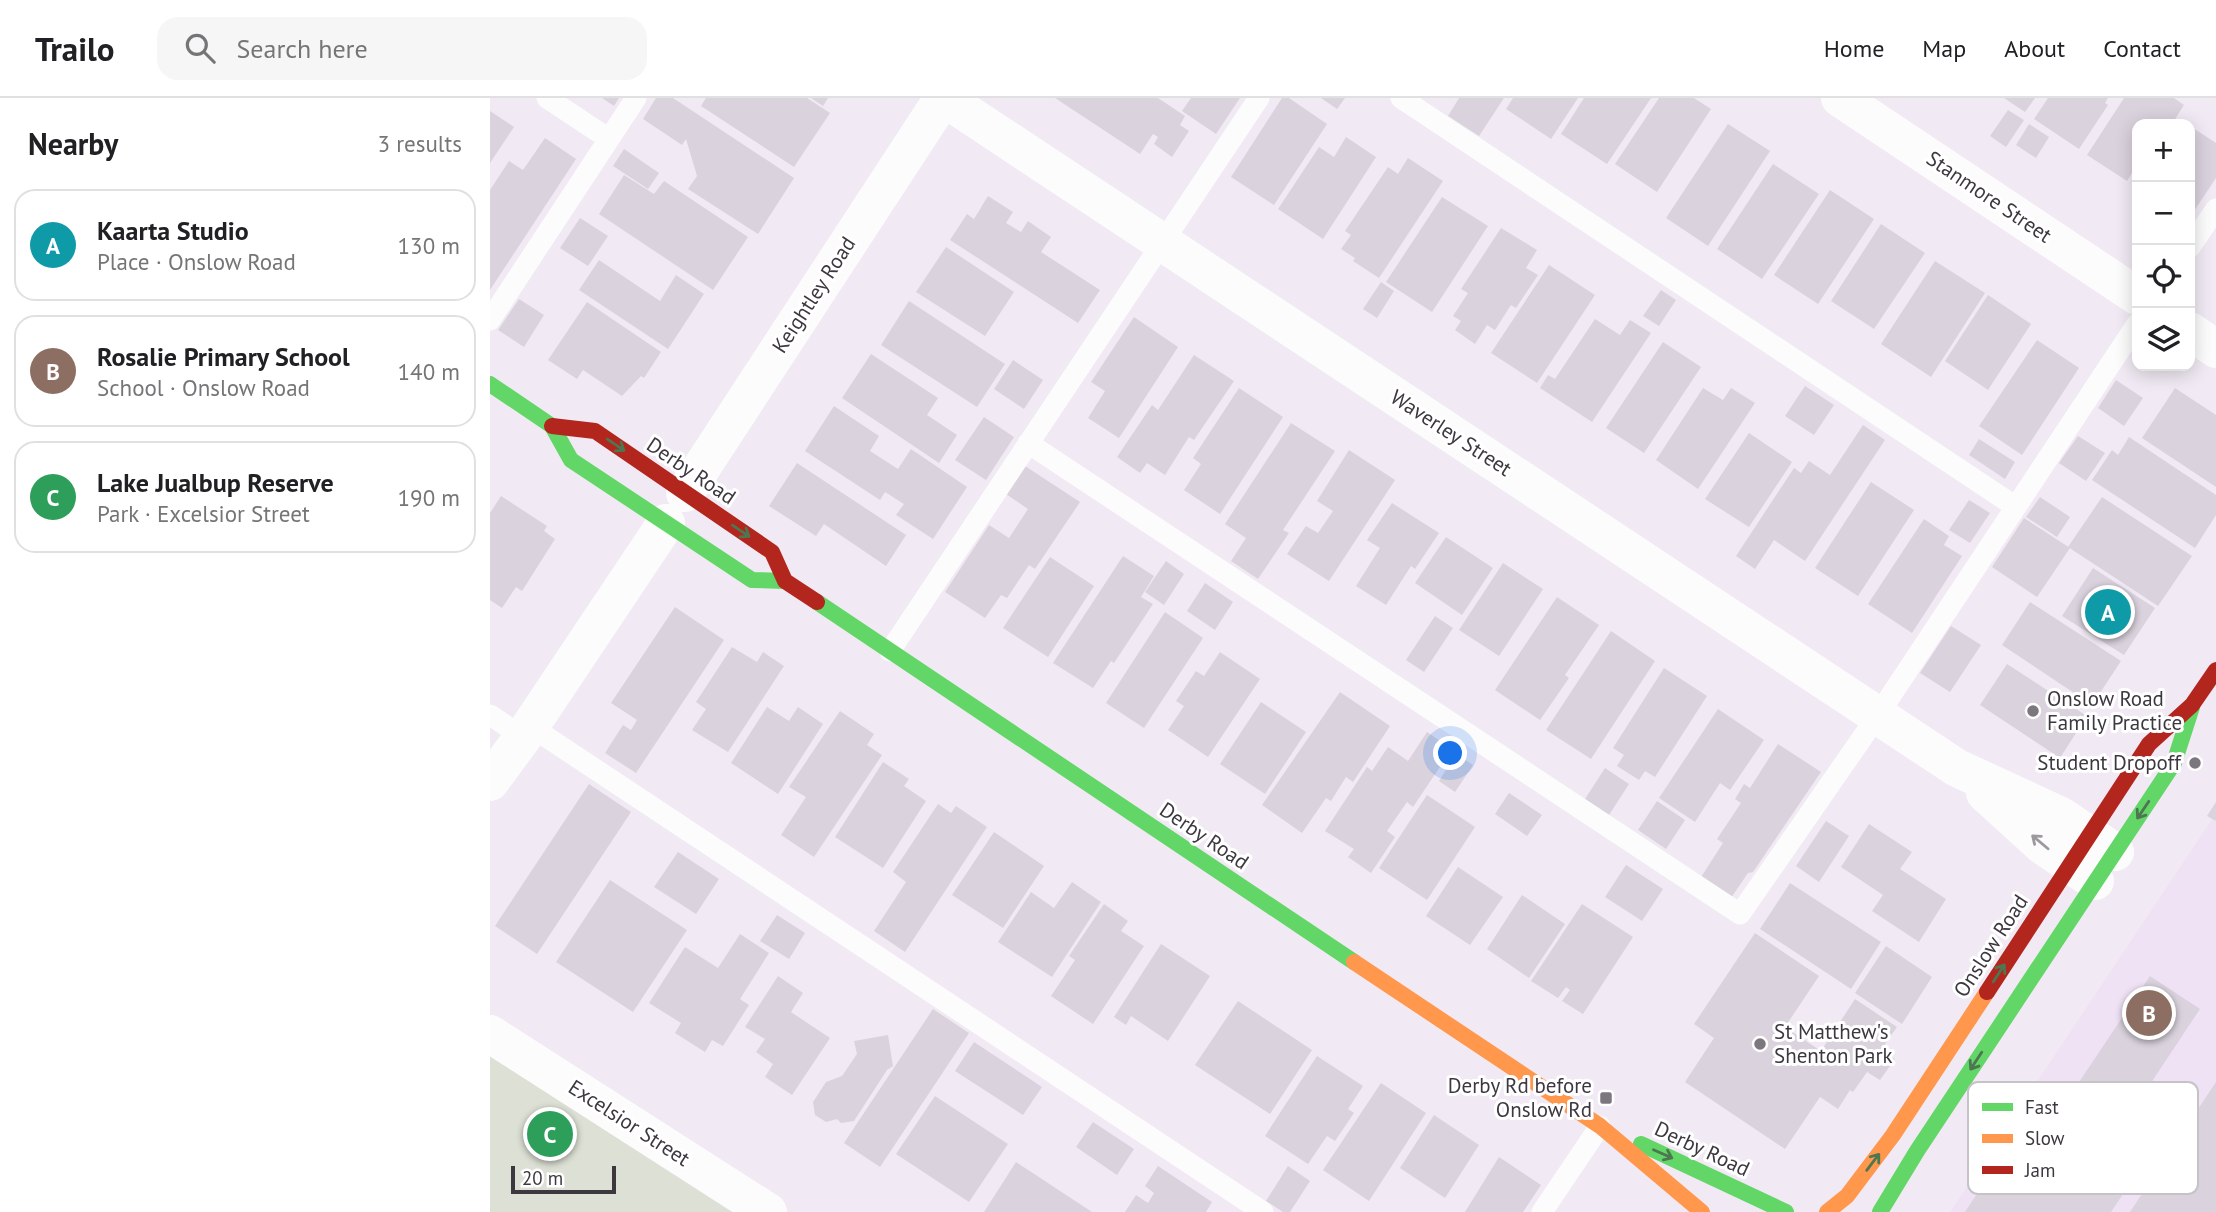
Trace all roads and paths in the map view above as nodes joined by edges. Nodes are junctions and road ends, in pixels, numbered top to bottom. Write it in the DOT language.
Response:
graph roads {
  1 [pos="547,98"];
  2 [pos="636,98"];
  3 [pos="943,98"];
  4 [pos="1259,98"];
  5 [pos="1401,98"];
  6 [pos="1840,98"];
  7 [pos="609,139"];
  8 [pos="2216,209"];
  9 [pos="1163,243"];
  10 [pos="2191,245"];
  11 [pos="2132,293"];
  12 [pos="490,320"];
  13 [pos="2132,332"];
  14 [pos="2195,334"];
  15 [pos="2216,349"];
  16 [pos="490,384"];
  17 [pos="552,426"];
  18 [pos="1028,443"];
  19 [pos="2016,507"];
  20 [pos="675,508"];
  21 [pos="785,581"];
  22 [pos="890,651"];
  23 [pos="2216,670"];
  24 [pos="2192,705"];
  25 [pos="490,715"];
  26 [pos="1878,715"];
  27 [pos="527,731"];
  28 [pos="490,782"];
  29 [pos="2092,858"];
  30 [pos="490,1034"];
  31 [pos="1600,1126"];
  32 [pos="768,1212"];
  33 [pos="1263,1212"];
  34 [pos="1542,1212"];
  35 [pos="1702,1212"];
  36 [pos="1786,1212"];
  37 [pos="1827,1212"];
  38 [pos="1880,1212"];
  1 -- 7 [label="lane"];
  2 -- 7 [label="lane"];
  3 -- 9 [label="street, Waverley Street"];
  3 -- 20 [label="street, Keightley Road"];
  4 -- 9 [label="lane"];
  5 -- 19 [label="lane"];
  6 -- 11 [label="street, Stanmore Street"];
  7 -- 12 [label="lane"];
  8 -- 10 [label="lane"];
  9 -- 18 [label="lane"];
  9 -- 26 [label="street, Waverley Street"];
  13 -- 19 [label="lane"];
  14 -- 15 [label="street"];
  16 -- 17 [label="street, Derby Road"];
  17 -- 20 [label="street, Derby Road"];
  17 -- 20 [label="street, Derby Road, one-way"];
  18 -- 22 [label="lane"];
  18 -- 26 [label="lane"];
  19 -- 26 [label="lane"];
  20 -- 21 [label="street, Derby Road, one-way"];
  20 -- 21 [label="street, Derby Road"];
  20 -- 27 [label="street, Keightley Road"];
  21 -- 22 [label="street, Derby Road"];
  22 -- 31 [label="street, Derby Road"];
  23 -- 24 [label="street, Onslow Road"];
  24 -- 29 [label="street, Onslow Road"];
  24 -- 29 [label="street, Onslow Road, one-way"];
  25 -- 27 [label="lane"];
  26 -- 29 [label="street, Waverley Street"];
  27 -- 28 [label="street, Keightley Road"];
  27 -- 33 [label="lane"];
  37 -- 29 [label="street, Onslow Road, one-way"];
  29 -- 38 [label="street, Onslow Road, one-way"];
  30 -- 32 [label="street, Excelsior Street"];
  31 -- 34 [label="lane"];
  31 -- 35 [label="street, Derby Road"];
  31 -- 36 [label="street, Derby Road, one-way"];
}
